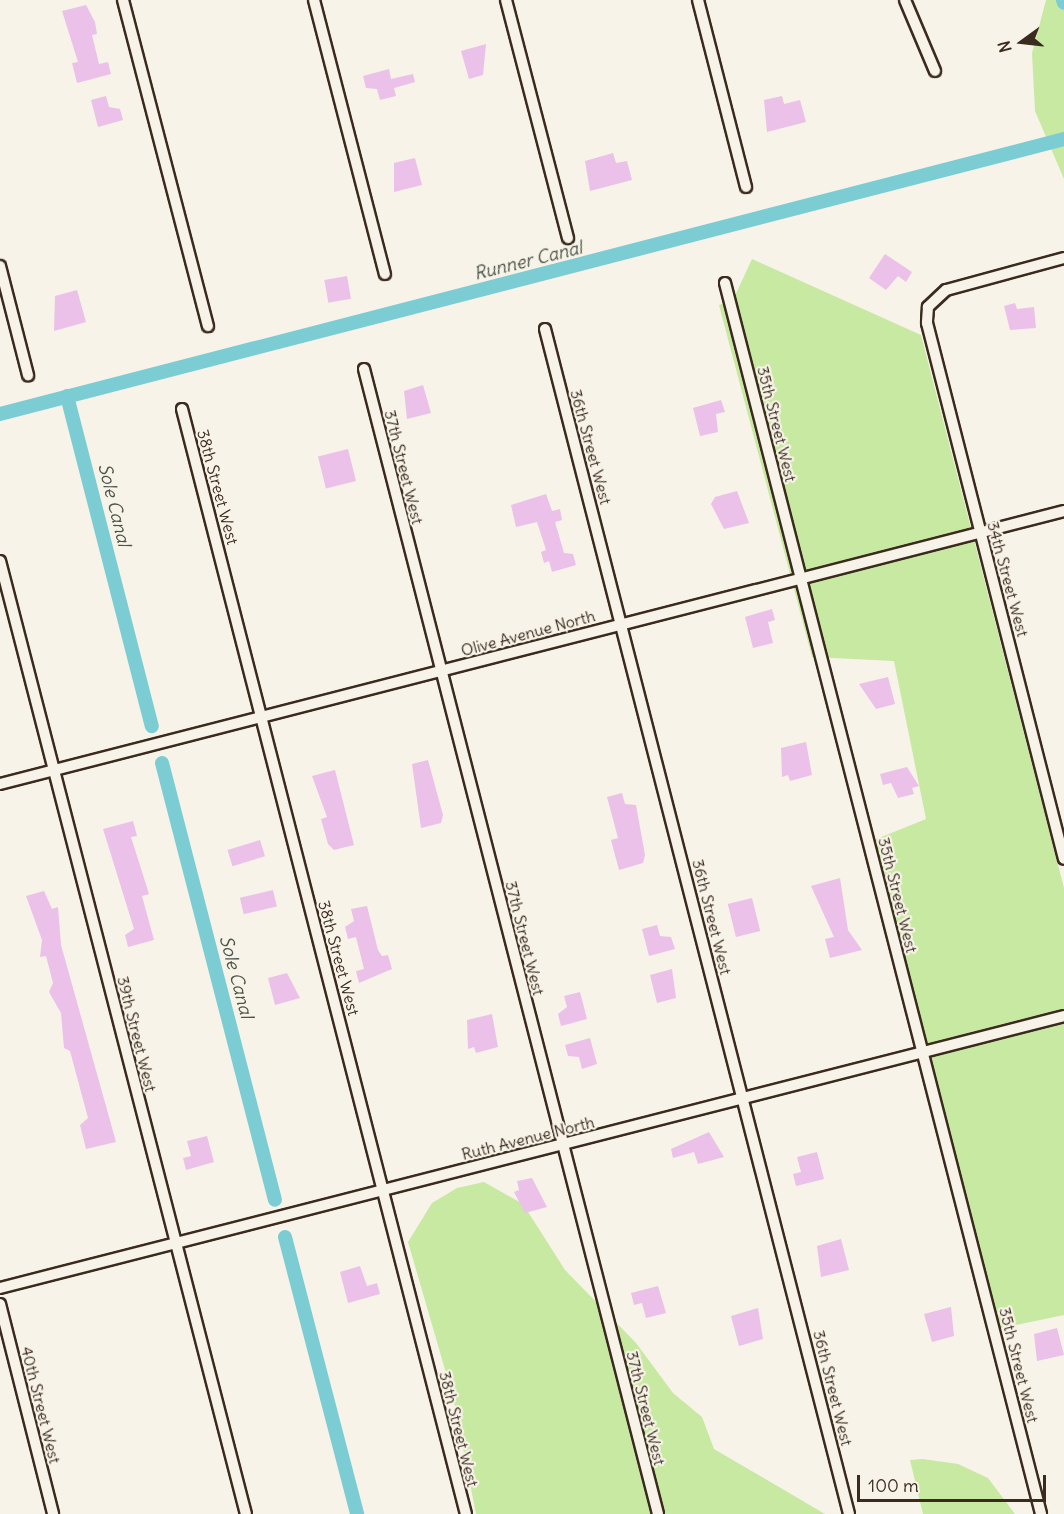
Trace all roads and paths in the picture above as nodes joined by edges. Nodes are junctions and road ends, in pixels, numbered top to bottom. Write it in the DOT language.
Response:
graph roads {
  1 [pos="123,0"];
  2 [pos="314,0"];
  3 [pos="506,0"];
  4 [pos="698,0"];
  5 [pos="905,0"];
  6 [pos="936,70"];
  7 [pos="746,187"];
  8 [pos="568,238"];
  9 [pos="1064,258"];
  10 [pos="0,266"];
  11 [pos="385,274"];
  12 [pos="726,283"];
  13 [pos="208,326"];
  14 [pos="545,329"];
  15 [pos="364,369"];
  16 [pos="28,375"];
  17 [pos="182,409"];
  18 [pos="1064,511"];
  19 [pos="980,532"];
  20 [pos="0,561"];
  21 [pos="802,578"];
  22 [pos="622,624"];
  23 [pos="441,671"];
  24 [pos="261,717"];
  25 [pos="54,771"];
  26 [pos="0,784"];
  27 [pos="1064,859"];
  28 [pos="1064,1016"];
  29 [pos="923,1052"];
  30 [pos="743,1099"];
  31 [pos="563,1144"];
  32 [pos="384,1190"];
  33 [pos="176,1244"];
  34 [pos="0,1288"];
  35 [pos="0,1304"];
  36 [pos="54,1514"];
  37 [pos="246,1514"];
  38 [pos="466,1514"];
  39 [pos="658,1514"];
  40 [pos="849,1514"];
  41 [pos="1041,1514"];
  1 -- 13 [label="street"];
  2 -- 11 [label="street"];
  3 -- 8 [label="street"];
  4 -- 7 [label="street"];
  5 -- 6 [label="street"];
  9 -- 19 [label="street, 34th Street West"];
  10 -- 16 [label="street"];
  12 -- 21 [label="street, 35th Street West"];
  14 -- 22 [label="street, 36th Street West"];
  15 -- 23 [label="street, 37th Street West"];
  17 -- 24 [label="street, 38th Street West"];
  18 -- 19 [label="street, Olive Avenue North"];
  19 -- 21 [label="street, Olive Avenue North"];
  19 -- 27 [label="street, 34th Street West"];
  20 -- 25 [label="street, 39th Street West"];
  21 -- 22 [label="street, Olive Avenue North"];
  21 -- 29 [label="street, 35th Street West"];
  22 -- 23 [label="street, Olive Avenue North"];
  22 -- 30 [label="street, 36th Street West"];
  23 -- 24 [label="street, Olive Avenue North"];
  23 -- 31 [label="street, 37th Street West"];
  24 -- 25 [label="street, Olive Avenue North"];
  24 -- 32 [label="street, 38th Street West"];
  25 -- 26 [label="street, Olive Avenue North"];
  25 -- 33 [label="street, 39th Street West"];
  28 -- 29 [label="street, Ruth Avenue North"];
  29 -- 30 [label="street, Ruth Avenue North"];
  29 -- 41 [label="street, 35th Street West"];
  30 -- 31 [label="street, Ruth Avenue North"];
  30 -- 40 [label="street, 36th Street West"];
  31 -- 32 [label="street, Ruth Avenue North"];
  31 -- 39 [label="street, 37th Street West"];
  32 -- 33 [label="street, Ruth Avenue North"];
  32 -- 38 [label="street, 38th Street West"];
  33 -- 34 [label="street, Ruth Avenue North"];
  33 -- 37 [label="street, 39th Street West"];
  35 -- 36 [label="street, 40th Street West"];
}
